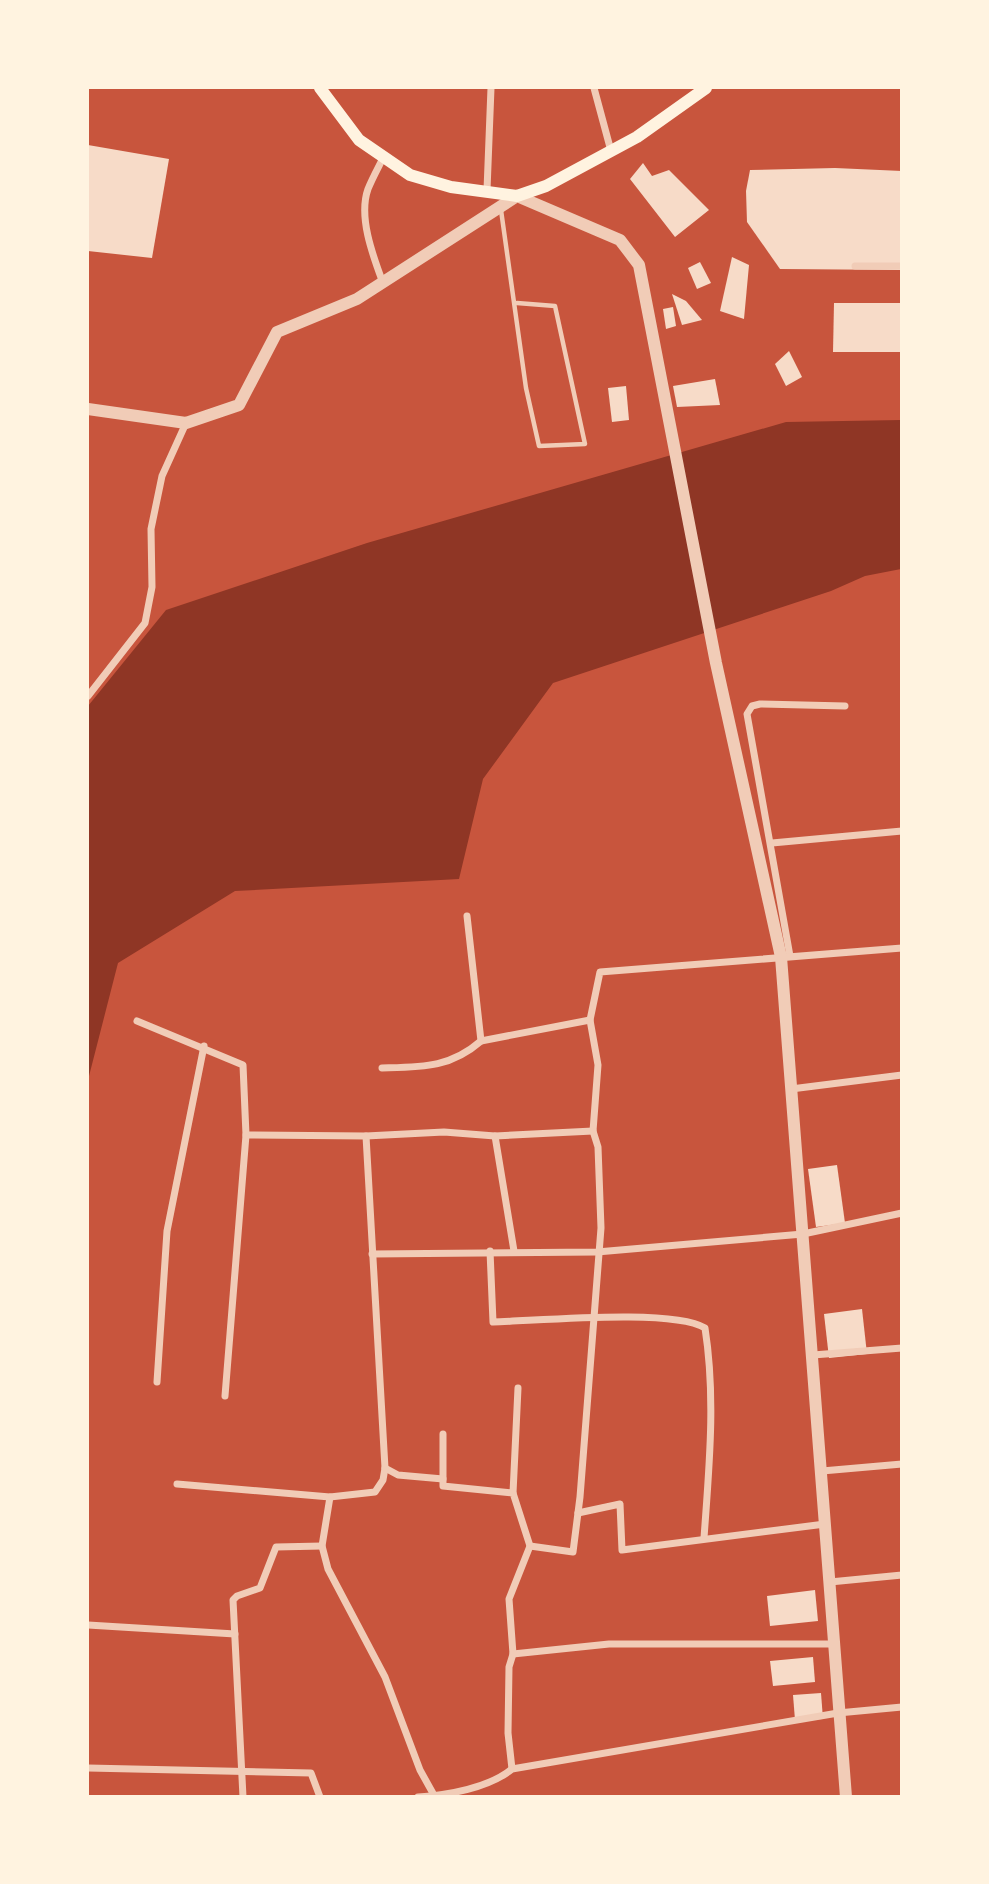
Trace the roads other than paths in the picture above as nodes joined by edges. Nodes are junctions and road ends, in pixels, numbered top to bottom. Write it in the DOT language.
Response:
graph roads {
  1 [pos="320,88"];
  2 [pos="491,88"];
  3 [pos="594,88"];
  4 [pos="706,88"];
  5 [pos="611,151"];
  6 [pos="383,158"];
  7 [pos="487,190"];
  8 [pos="517,196"];
  9 [pos="501,206"];
  10 [pos="855,266"];
  11 [pos="901,266"];
  12 [pos="383,283"];
  13 [pos="517,303"];
  14 [pos="88,409"];
  15 [pos="186,423"];
  16 [pos="88,696"];
  17 [pos="845,706"];
  18 [pos="901,831"];
  19 [pos="772,843"];
  20 [pos="467,916"];
  21 [pos="901,948"];
  22 [pos="785,957"];
  23 [pos="590,1020"];
  24 [pos="137,1021"];
  25 [pos="481,1041"];
  26 [pos="204,1046"];
  27 [pos="382,1068"];
  28 [pos="901,1075"];
  29 [pos="791,1089"];
  30 [pos="593,1131"];
  31 [pos="246,1135"];
  32 [pos="366,1136"];
  33 [pos="495,1136"];
  34 [pos="901,1213"];
  35 [pos="803,1234"];
  36 [pos="490,1251"];
  37 [pos="514,1251"];
  38 [pos="597,1252"];
  39 [pos="372,1254"];
  40 [pos="594,1318"];
  41 [pos="901,1348"];
  42 [pos="813,1355"];
  43 [pos="157,1382"];
  44 [pos="518,1388"];
  45 [pos="225,1395"];
  46 [pos="443,1434"];
  47 [pos="901,1464"];
  48 [pos="385,1468"];
  49 [pos="822,1471"];
  50 [pos="443,1479"];
  51 [pos="177,1484"];
  52 [pos="513,1493"];
  53 [pos="330,1497"];
  54 [pos="578,1513"];
  55 [pos="825,1524"];
  56 [pos="704,1538"];
  57 [pos="322,1546"];
  58 [pos="530,1546"];
  59 [pos="901,1575"];
  60 [pos="830,1582"];
  61 [pos="88,1625"];
  62 [pos="235,1634"];
  63 [pos="834,1644"];
  64 [pos="513,1654"];
  65 [pos="901,1707"];
  66 [pos="840,1714"];
  67 [pos="88,1768"];
  68 [pos="512,1769"];
  69 [pos="241,1773"];
  70 [pos="435,1796"];
  71 [pos="243,1797"];
  72 [pos="320,1797"];
  73 [pos="418,1797"];
  74 [pos="846,1797"];
  1 -- 6 [label="main road"];
  2 -- 7 [label="street"];
  3 -- 5 [label="street"];
  4 -- 5 [label="main road"];
  5 -- 8 [label="main road"];
  6 -- 7 [label="main road"];
  6 -- 12 [label="street"];
  7 -- 8 [label="main road"];
  8 -- 9 [label="street"];
  8 -- 22 [label="street"];
  9 -- 12 [label="street"];
  9 -- 13 [label="lane"];
  10 -- 11 [label="street"];
  12 -- 15 [label="street"];
  13 -- 13 [label="lane"];
  14 -- 15 [label="street"];
  15 -- 16 [label="street"];
  17 -- 19 [label="street"];
  18 -- 19 [label="street"];
  19 -- 22 [label="street"];
  20 -- 25 [label="street"];
  21 -- 22 [label="street"];
  22 -- 23 [label="street"];
  22 -- 29 [label="street"];
  23 -- 25 [label="street"];
  23 -- 30 [label="street"];
  24 -- 26 [label="street"];
  25 -- 27 [label="street"];
  26 -- 31 [label="street"];
  26 -- 43 [label="street"];
  28 -- 29 [label="street"];
  29 -- 35 [label="street"];
  30 -- 33 [label="street"];
  30 -- 38 [label="street"];
  31 -- 32 [label="street"];
  31 -- 45 [label="street"];
  32 -- 33 [label="street"];
  32 -- 39 [label="street"];
  33 -- 37 [label="street"];
  34 -- 35 [label="street"];
  35 -- 38 [label="street"];
  35 -- 42 [label="street"];
  36 -- 37 [label="street"];
  36 -- 39 [label="street"];
  36 -- 40 [label="street"];
  37 -- 38 [label="street"];
  38 -- 40 [label="street"];
  39 -- 48 [label="street"];
  40 -- 54 [label="street"];
  40 -- 56 [label="street"];
  41 -- 42 [label="street"];
  42 -- 49 [label="street"];
  44 -- 52 [label="street"];
  46 -- 50 [label="street"];
  47 -- 49 [label="street"];
  48 -- 50 [label="street"];
  48 -- 53 [label="street"];
  49 -- 55 [label="street"];
  50 -- 52 [label="street"];
  51 -- 53 [label="street"];
  52 -- 58 [label="street"];
  53 -- 57 [label="street"];
  54 -- 56 [label="street"];
  54 -- 58 [label="street"];
  55 -- 56 [label="street"];
  55 -- 60 [label="street"];
  57 -- 62 [label="street"];
  57 -- 70 [label="street"];
  58 -- 64 [label="street"];
  59 -- 60 [label="street"];
  60 -- 63 [label="street"];
  61 -- 62 [label="street"];
  62 -- 69 [label="street"];
  63 -- 64 [label="street"];
  63 -- 66 [label="street"];
  64 -- 68 [label="street"];
  65 -- 66 [label="street"];
  66 -- 68 [label="street"];
  66 -- 74 [label="street"];
  67 -- 69 [label="street"];
  68 -- 70 [label="street"];
  69 -- 71 [label="street"];
  69 -- 72 [label="street"];
  70 -- 73 [label="street"];
}
